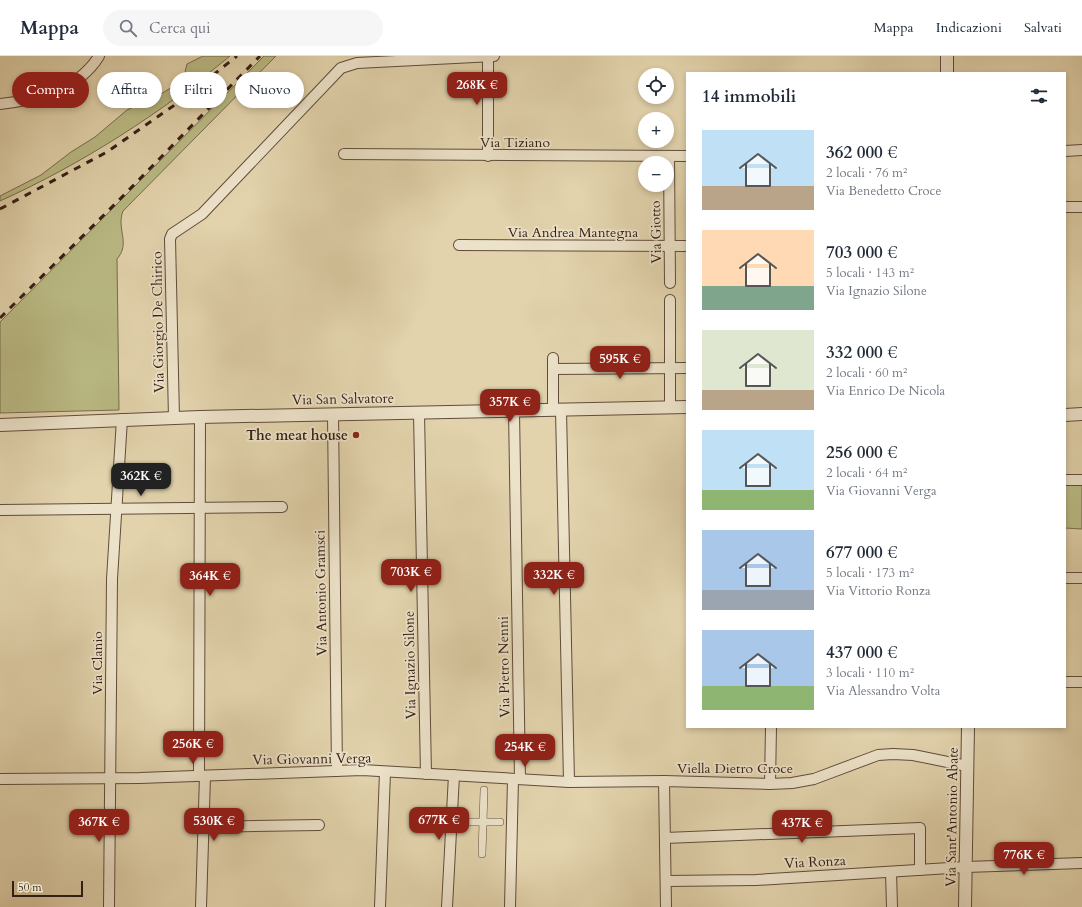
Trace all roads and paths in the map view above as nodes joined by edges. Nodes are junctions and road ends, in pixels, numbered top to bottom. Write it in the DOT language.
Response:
graph roads {
  1 [pos="99,56"];
  2 [pos="491,56"];
  3 [pos="947,56"];
  4 [pos="947,72"];
  5 [pos="0,104"];
  6 [pos="1082,150"];
  7 [pos="1066,151"];
  8 [pos="344,154"];
  9 [pos="488,156"];
  10 [pos="638,156"];
  11 [pos="674,156"];
  12 [pos="686,156"];
  13 [pos="669,192"];
  14 [pos="1066,207"];
  15 [pos="1082,207"];
  16 [pos="459,246"];
  17 [pos="670,246"];
  18 [pos="686,246"];
  19 [pos="670,284"];
  20 [pos="670,300"];
  21 [pos="553,358"];
  22 [pos="670,368"];
  23 [pos="686,368"];
  24 [pos="553,369"];
  25 [pos="670,407"];
  26 [pos="686,407"];
  27 [pos="557,410"];
  28 [pos="514,411"];
  29 [pos="419,412"];
  30 [pos="333,414"];
  31 [pos="1082,414"];
  32 [pos="1066,415"];
  33 [pos="200,417"];
  34 [pos="174,418"];
  35 [pos="122,420"];
  36 [pos="0,425"];
  37 [pos="1066,480"];
  38 [pos="1082,480"];
  39 [pos="282,507"];
  40 [pos="116,508"];
  41 [pos="200,508"];
  42 [pos="0,510"];
  43 [pos="1066,578"];
  44 [pos="1082,578"];
  45 [pos="1066,682"];
  46 [pos="1082,682"];
  47 [pos="771,728"];
  48 [pos="968,728"];
  49 [pos="967,766"];
  50 [pos="336,771"];
  51 [pos="385,772"];
  52 [pos="426,774"];
  53 [pos="202,776"];
  54 [pos="454,776"];
  55 [pos="110,778"];
  56 [pos="517,779"];
  57 [pos="0,780"];
  58 [pos="664,781"];
  59 [pos="569,782"];
  60 [pos="770,784"];
  61 [pos="484,790"];
  62 [pos="464,822"];
  63 [pos="483,822"];
  64 [pos="500,822"];
  65 [pos="319,825"];
  66 [pos="203,827"];
  67 [pos="665,838"];
  68 [pos="482,854"];
  69 [pos="1082,862"];
  70 [pos="966,867"];
  71 [pos="920,870"];
  72 [pos="891,872"];
  73 [pos="666,881"];
  74 [pos="109,907"];
  75 [pos="201,907"];
  76 [pos="380,907"];
  77 [pos="447,907"];
  78 [pos="510,907"];
  79 [pos="666,907"];
  80 [pos="892,907"];
  81 [pos="965,907"];
  1 -- 5 [label="street"];
  2 -- 9 [label="street"];
  2 -- 34 [label="street, Via Giorgio De Chirico"];
  3 -- 4 [label="street"];
  6 -- 7 [label="street"];
  8 -- 9 [label="street, Via Tiziano"];
  9 -- 10 [label="street, Via Tiziano"];
  11 -- 12 [label="street, Via Tiziano"];
  13 -- 17 [label="street, Via Giotto"];
  14 -- 15 [label="street"];
  16 -- 17 [label="street, Via Andrea Mantegna"];
  17 -- 18 [label="street, Via Andrea Mantegna"];
  17 -- 19 [label="street, Via Giotto"];
  20 -- 22 [label="street"];
  21 -- 24 [label="street"];
  22 -- 23 [label="street"];
  22 -- 24 [label="street"];
  22 -- 25 [label="street"];
  24 -- 27 [label="street"];
  25 -- 26 [label="street, Via San Salvatore"];
  25 -- 27 [label="street, Via San Salvatore"];
  27 -- 28 [label="street, Via San Salvatore"];
  27 -- 59 [label="street"];
  28 -- 29 [label="street, Via San Salvatore"];
  28 -- 56 [label="street, Via Pietro Nenni"];
  29 -- 30 [label="street, Via San Salvatore"];
  29 -- 52 [label="street, Via Ignazio Silone"];
  30 -- 33 [label="street, Via San Salvatore"];
  30 -- 50 [label="street, Via Antonio Gramsci"];
  31 -- 32 [label="street"];
  33 -- 34 [label="street, Via San Salvatore"];
  33 -- 41 [label="street"];
  34 -- 35 [label="street, Via San Salvatore"];
  35 -- 36 [label="street, Via San Salvatore"];
  35 -- 40 [label="street, Via Clanio"];
  37 -- 38 [label="street"];
  39 -- 41 [label="street"];
  40 -- 41 [label="street"];
  40 -- 42 [label="street"];
  40 -- 55 [label="street, Via Clanio"];
  41 -- 53 [label="street"];
  43 -- 44 [label="street"];
  45 -- 46 [label="street"];
  47 -- 60 [label="street"];
  48 -- 49 [label="street, Via Sant'Antonio Abate"];
  49 -- 60 [label="street, Viella Dietro Croce"];
  49 -- 70 [label="street, Via Sant'Antonio Abate"];
  50 -- 51 [label="street, Via Giovanni Verga"];
  50 -- 53 [label="street, Via Giovanni Verga"];
  51 -- 52 [label="street, Via Giovanni Verga"];
  51 -- 76 [label="street"];
  52 -- 54 [label="street, Via Giovanni Verga"];
  53 -- 55 [label="street, Via Giovanni Verga"];
  53 -- 66 [label="street"];
  54 -- 56 [label="street, Via Giovanni Verga"];
  54 -- 77 [label="street"];
  55 -- 57 [label="street, Via Giovanni Verga"];
  55 -- 74 [label="street, Via Clanio"];
  56 -- 59 [label="street, Viella Dietro Croce"];
  56 -- 78 [label="street, Via Pietro Nenni"];
  58 -- 59 [label="street, Viella Dietro Croce"];
  58 -- 60 [label="street, Viella Dietro Croce"];
  58 -- 67 [label="street"];
  61 -- 63 [label="street"];
  62 -- 63 [label="street"];
  63 -- 64 [label="street"];
  63 -- 68 [label="street"];
  65 -- 66 [label="street"];
  66 -- 75 [label="street"];
  67 -- 71 [label="street"];
  67 -- 73 [label="street"];
  69 -- 70 [label="street, Via Ronza"];
  70 -- 71 [label="street, Via Ronza"];
  70 -- 81 [label="street, Via Sant'Antonio Abate"];
  71 -- 72 [label="street, Via Ronza"];
  72 -- 73 [label="street, Via Ronza"];
  72 -- 80 [label="street"];
  73 -- 79 [label="street"];
}
